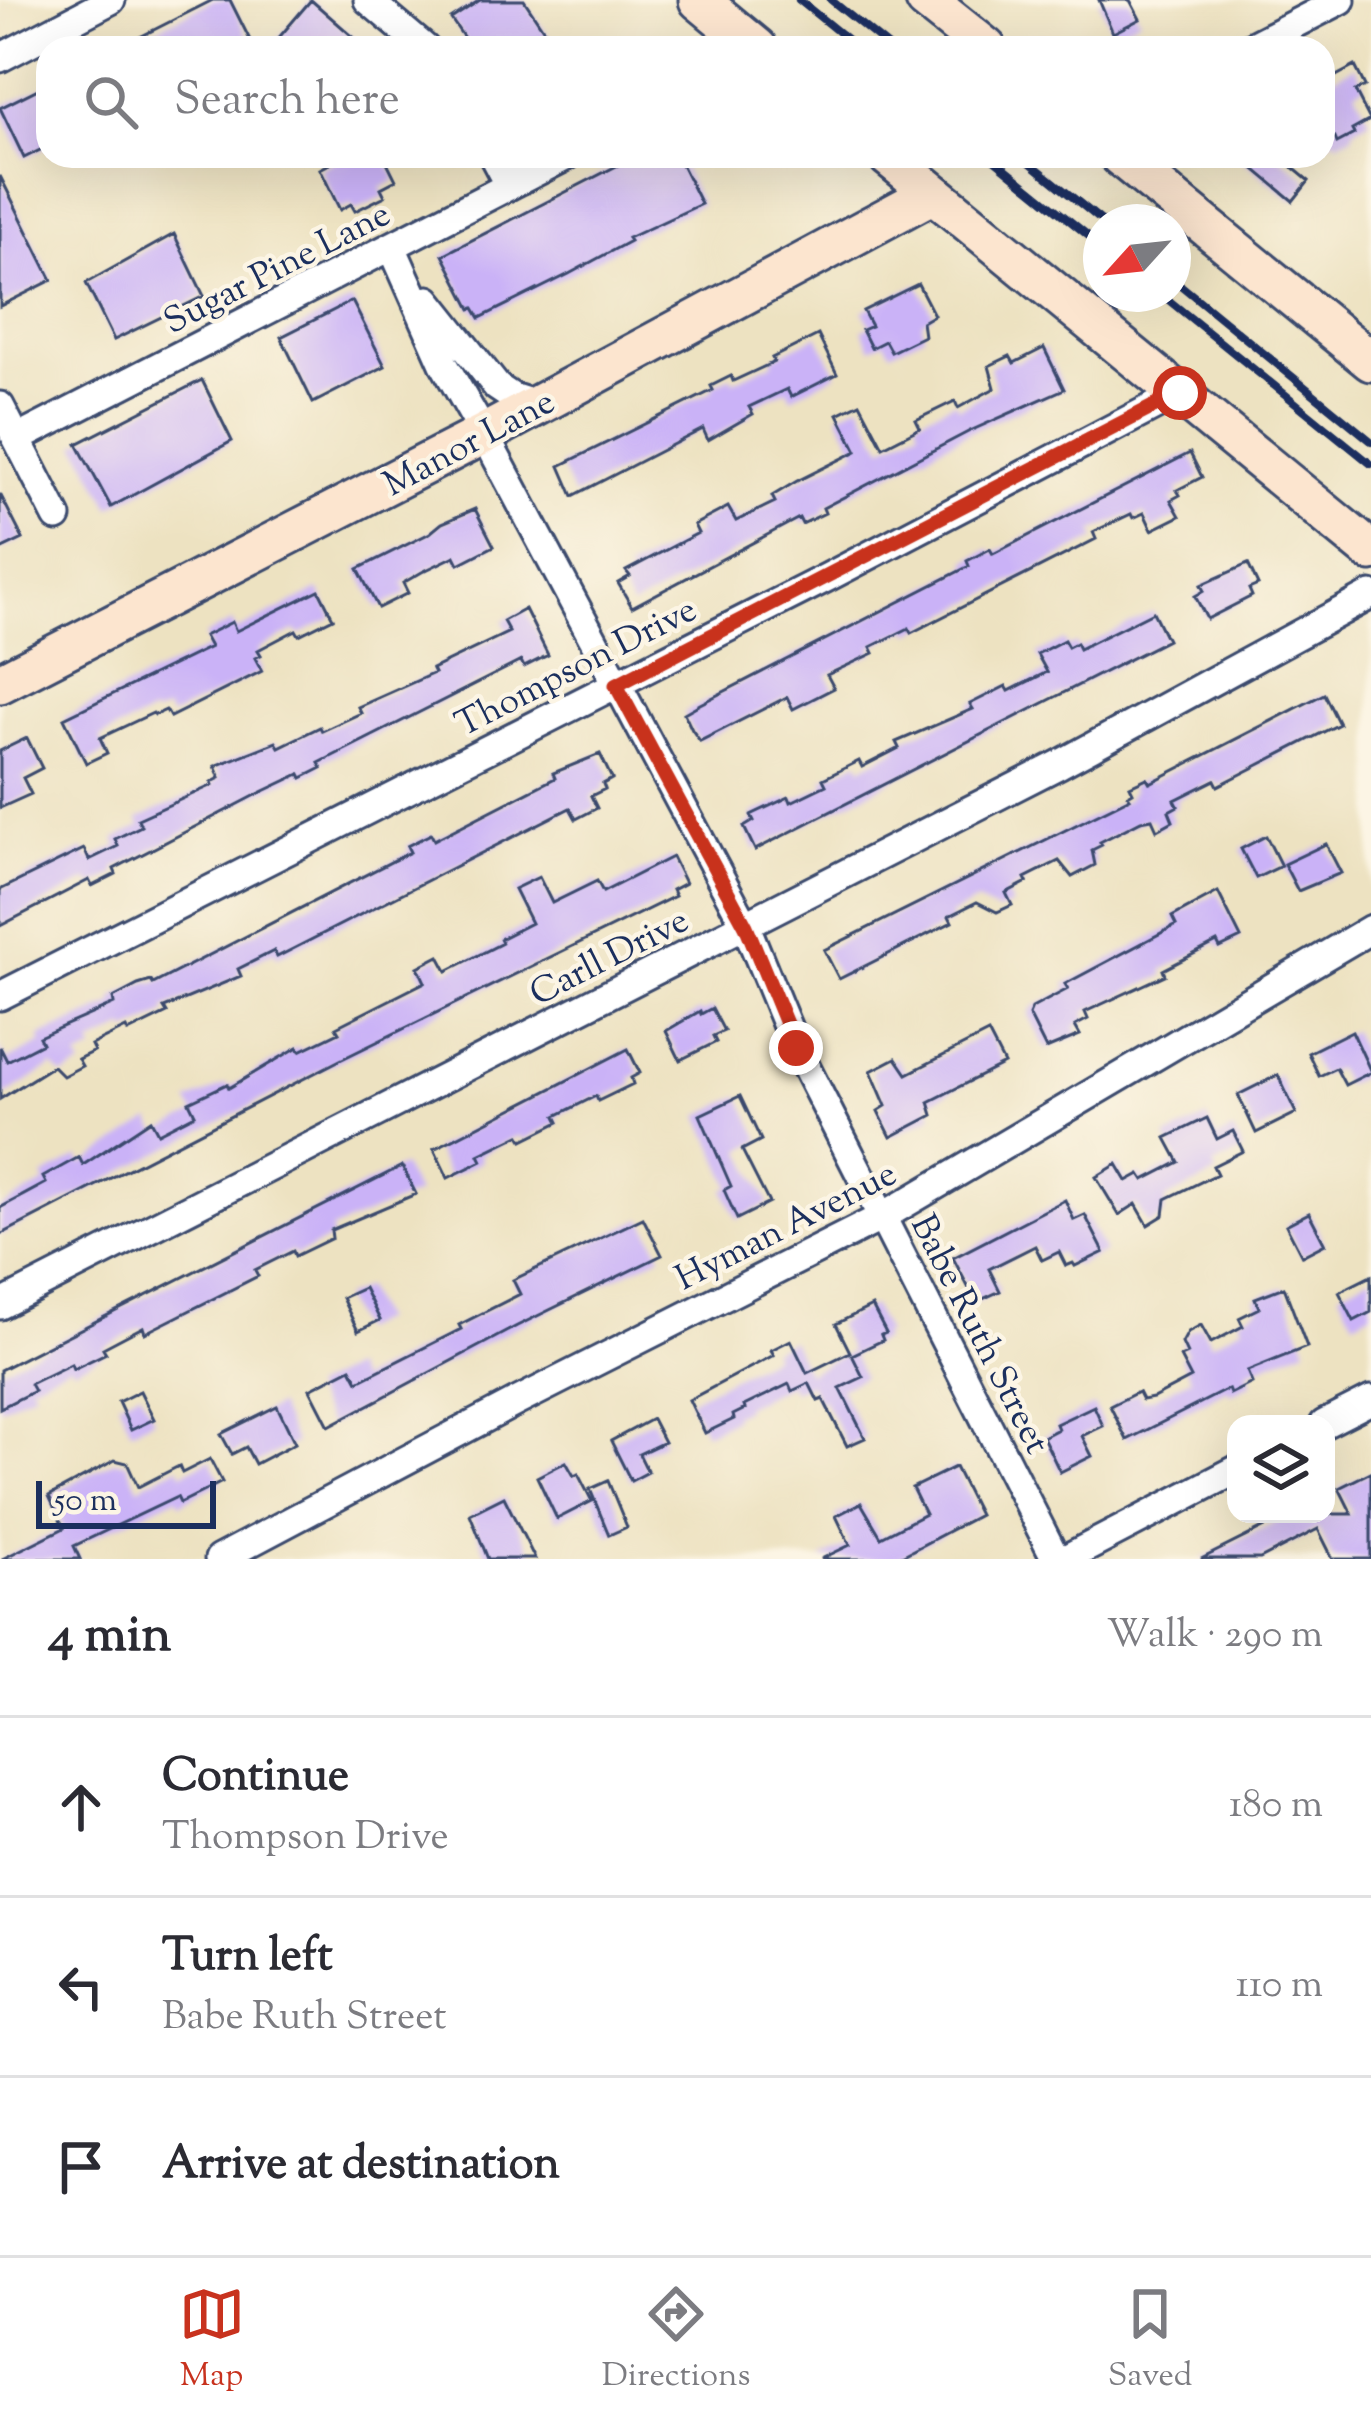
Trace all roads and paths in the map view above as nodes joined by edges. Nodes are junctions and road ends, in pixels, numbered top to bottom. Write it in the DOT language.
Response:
graph roads {
  1 [pos="111,0"];
  2 [pos="368,0"];
  3 [pos="699,0"];
  4 [pos="926,0"];
  5 [pos="1341,0"];
  6 [pos="42,36"];
  7 [pos="410,36"];
  8 [pos="742,36"];
  9 [pos="971,36"];
  10 [pos="1271,36"];
  11 [pos="36,39"];
  12 [pos="0,58"];
  13 [pos="500,168"];
  14 [pos="544,168"];
  15 [pos="902,168"];
  16 [pos="1135,168"];
  17 [pos="509,186"];
  18 [pos="933,194"];
  19 [pos="396,255"];
  20 [pos="1371,361"];
  21 [pos="1180,393"];
  22 [pos="537,405"];
  23 [pos="0,406"];
  24 [pos="484,434"];
  25 [pos="17,439"];
  26 [pos="57,517"];
  27 [pos="1371,550"];
  28 [pos="1371,595"];
  29 [pos="0,683"];
  30 [pos="616,685"];
  31 [pos="746,926"];
  32 [pos="1371,929"];
  33 [pos="0,996"];
  34 [pos="882,1217"];
  35 [pos="0,1305"];
  36 [pos="1371,1400"];
  37 [pos="1335,1418"];
  38 [pos="1227,1475"];
  39 [pos="219,1559"];
  40 [pos="1061,1559"];
  1 -- 6 [label="street"];
  2 -- 7 [label="street"];
  3 -- 8 [label="street"];
  4 -- 9 [label="street"];
  5 -- 10 [label="street"];
  11 -- 12 [label="street"];
  13 -- 17 [label="street"];
  14 -- 17 [label="street, Sugar Pine Lane"];
  15 -- 18 [label="street"];
  16 -- 20 [label="street"];
  17 -- 19 [label="street, Sugar Pine Lane"];
  18 -- 21 [label="street"];
  18 -- 22 [label="street, Manor Lane"];
  19 -- 22 [label="street"];
  19 -- 24 [label="street, Babe Ruth Street"];
  19 -- 25 [label="street, Sugar Pine Lane"];
  21 -- 27 [label="street"];
  21 -- 30 [label="street, Thompson Drive"];
  22 -- 24 [label="street, Manor Lane"];
  23 -- 25 [label="street"];
  24 -- 29 [label="street, Manor Lane"];
  24 -- 30 [label="street, Babe Ruth Street"];
  25 -- 26 [label="street"];
  28 -- 31 [label="street, Carll Drive"];
  30 -- 31 [label="street, Babe Ruth Street"];
  30 -- 33 [label="street, Thompson Drive"];
  31 -- 34 [label="street, Babe Ruth Street"];
  31 -- 35 [label="street, Carll Drive"];
  32 -- 34 [label="street, Hyman Avenue"];
  34 -- 39 [label="street, Hyman Avenue"];
  34 -- 40 [label="street, Babe Ruth Street"];
  36 -- 37 [label="street"];
  38 -- 40 [label="street"];
}
